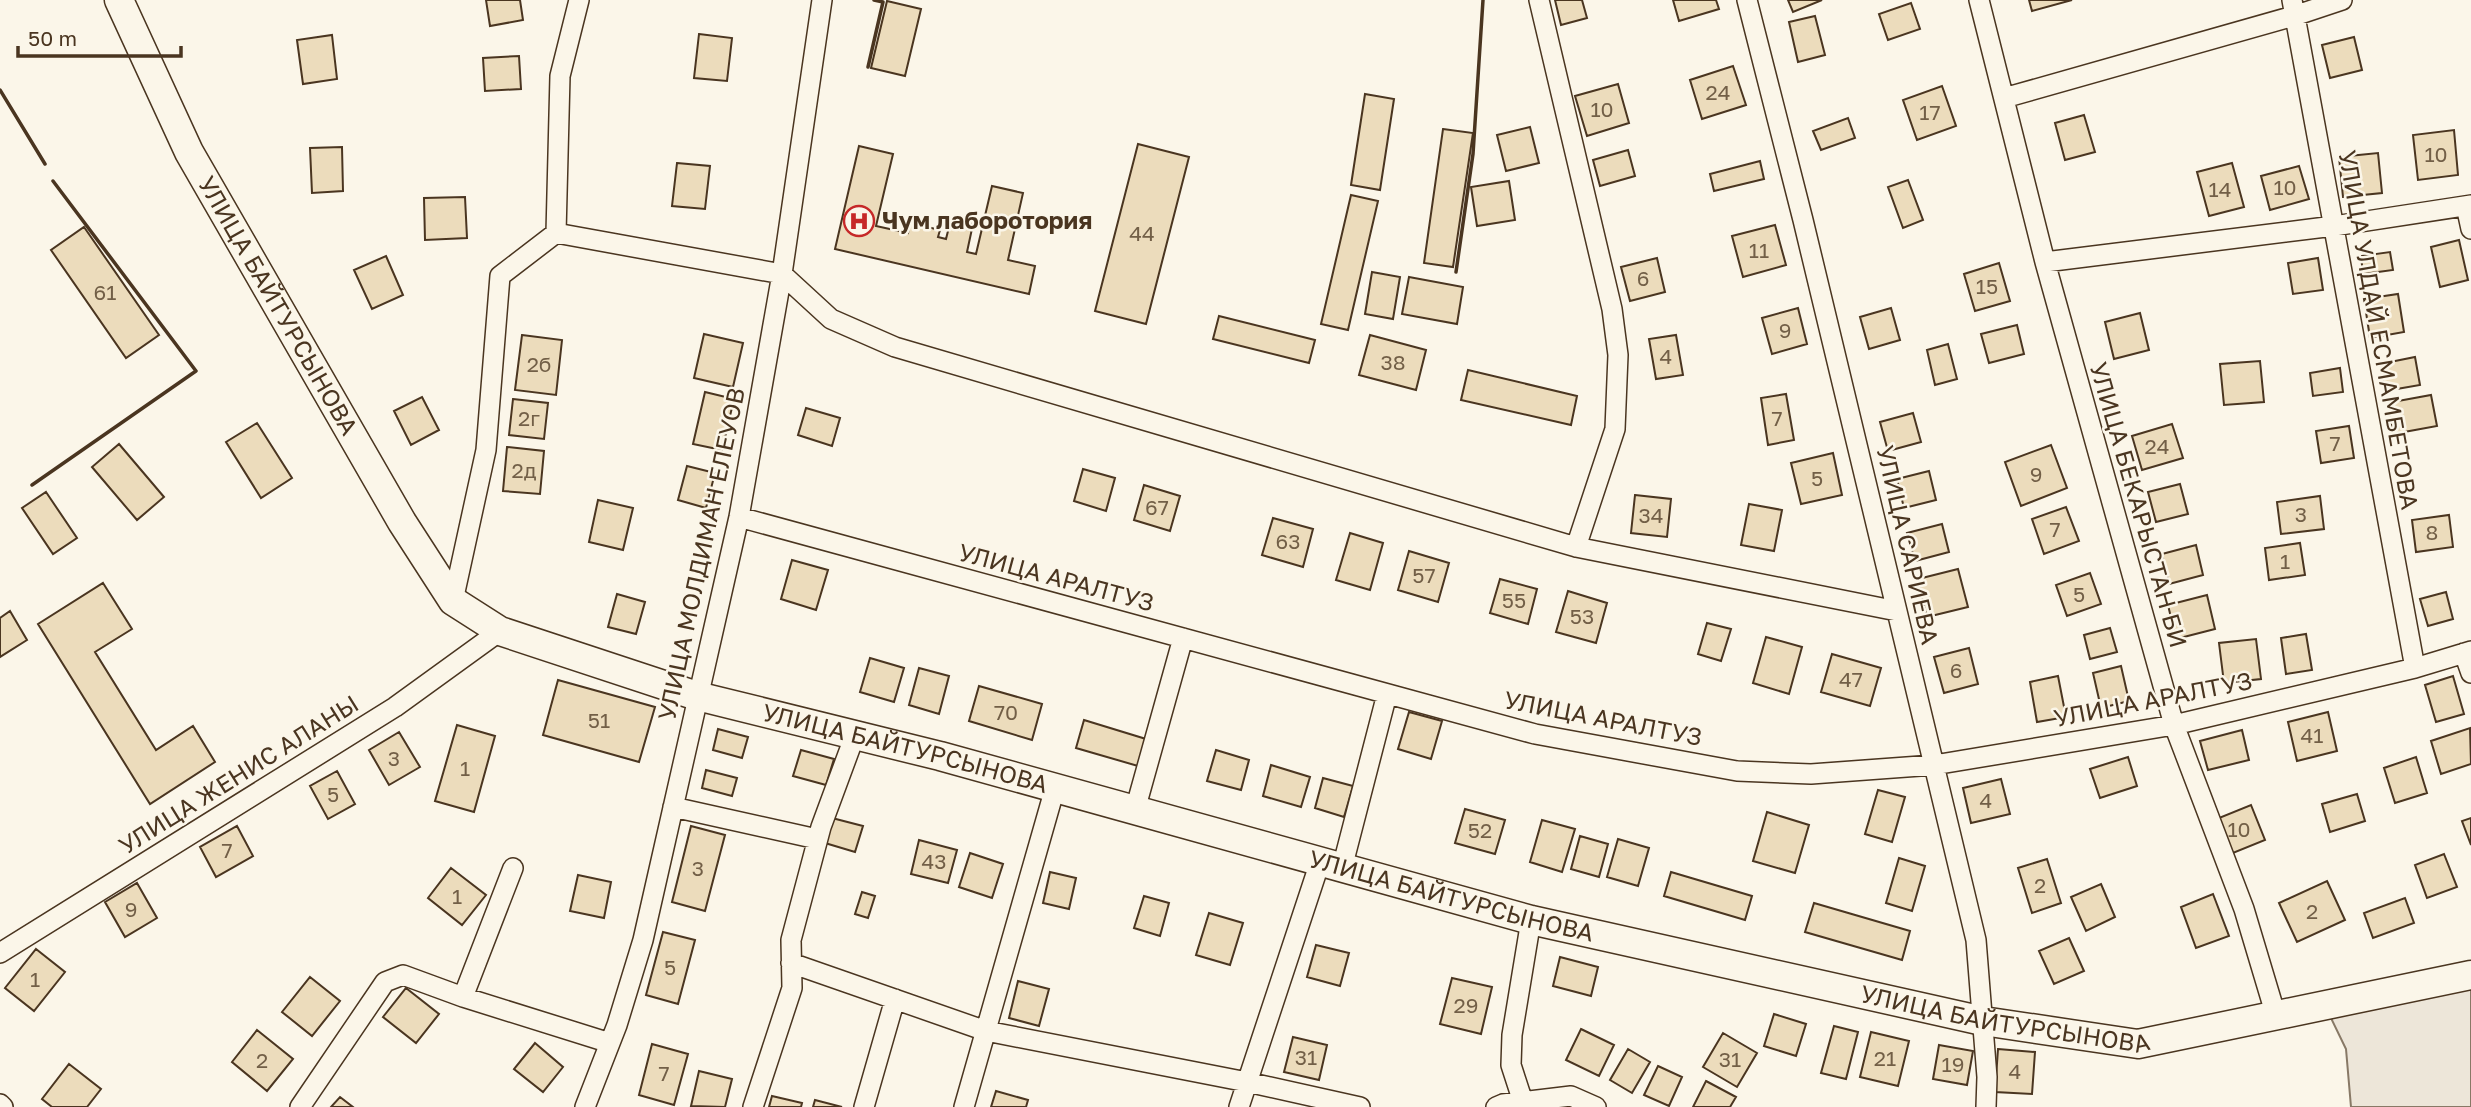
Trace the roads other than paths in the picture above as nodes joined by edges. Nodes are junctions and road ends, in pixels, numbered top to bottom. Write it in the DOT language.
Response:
graph roads {
  1 [pos="119,0"];
  2 [pos="579,0"];
  3 [pos="822,0"];
  4 [pos="1539,0"];
  5 [pos="1747,0"];
  6 [pos="1979,0"];
  7 [pos="2342,0"];
  8 [pos="2295,8"];
  9 [pos="2004,98"];
  10 [pos="2469,206"];
  11 [pos="2334,226"];
  12 [pos="2471,229"];
  13 [pos="556,233"];
  14 [pos="2045,262"];
  15 [pos="782,274"];
  16 [pos="739,517"];
  17 [pos="1576,547"];
  18 [pos="453,601"];
  19 [pos="1897,611"];
  20 [pos="500,631"];
  21 [pos="1183,638"];
  22 [pos="2468,652"];
  23 [pos="2415,668"];
  24 [pos="2471,673"];
  25 [pos="1387,694"];
  26 [pos="697,696"];
  27 [pos="2174,725"];
  28 [pos="855,735"];
  29 [pos="1934,765"];
  30 [pos="1055,788"];
  31 [pos="673,807"];
  32 [pos="1135,810"];
  33 [pos="817,839"];
  34 [pos="1331,865"];
  35 [pos="513,868"];
  36 [pos="1531,920"];
  37 [pos="0,953"];
  38 [pos="791,963"];
  39 [pos="2471,975"];
  40 [pos="463,997"];
  41 [pos="895,999"];
  42 [pos="2276,1016"];
  43 [pos="1983,1021"];
  44 [pos="986,1031"];
  45 [pos="610,1044"];
  46 [pos="1247,1082"];
  47 [pos="1523,1102"];
  48 [pos="589,1106"];
  49 [pos="300,1107"];
  50 [pos="753,1107"];
  51 [pos="864,1107"];
  52 [pos="964,1107"];
  53 [pos="1239,1107"];
  54 [pos="1360,1107"];
  55 [pos="1496,1107"];
  56 [pos="1596,1107"];
  57 [pos="1986,1107"];
  1 -- 18 [label="street, УЛИЦА БАЙТУРСЫНОВА"];
  2 -- 13 [label="street"];
  3 -- 15 [label="street, УЛИЦА МОЛДИМАН ЕЛЕУОВ"];
  4 -- 17 [label="street"];
  5 -- 19 [label="street, УЛИЦА САРИЕВА"];
  6 -- 9 [label="street, УЛИЦА БЕКАРЫСТАН БИ"];
  7 -- 8 [label="street"];
  8 -- 9 [label="street"];
  8 -- 11 [label="street, УЛИЦА УЛДАЙ ЕСМАМБЕТОВА"];
  9 -- 14 [label="street, УЛИЦА БЕКАРЫСТАН БИ"];
  10 -- 11 [label="street"];
  10 -- 12 [label="street"];
  11 -- 14 [label="street"];
  11 -- 23 [label="street, УЛИЦА УЛДАЙ ЕСМАМБЕТОВА"];
  13 -- 15 [label="street"];
  13 -- 18 [label="street"];
  14 -- 27 [label="street, УЛИЦА БЕКАРЫСТАН БИ"];
  15 -- 16 [label="street, УЛИЦА МОЛДИМАН ЕЛЕУОВ"];
  15 -- 17 [label="street"];
  16 -- 21 [label="street, УЛИЦА АРАЛТУЗ"];
  16 -- 26 [label="street, УЛИЦА МОЛДИМАН ЕЛЕУОВ"];
  17 -- 19 [label="street"];
  18 -- 20 [label="street, УЛИЦА БАЙТУРСЫНОВА"];
  19 -- 29 [label="street, УЛИЦА САРИЕВА"];
  20 -- 26 [label="street, УЛИЦА БАЙТУРСЫНОВА"];
  20 -- 37 [label="street, УЛИЦА ЖЕНИС АЛАНЫ"];
  21 -- 25 [label="street, УЛИЦА АРАЛТУЗ"];
  21 -- 32 [label="street"];
  22 -- 23 [label="street, УЛИЦА АРАЛТУЗ"];
  22 -- 24 [label="street"];
  23 -- 27 [label="street, УЛИЦА АРАЛТУЗ"];
  25 -- 29 [label="street, УЛИЦА АРАЛТУЗ"];
  25 -- 34 [label="street"];
  26 -- 28 [label="street, УЛИЦА БАЙТУРСЫНОВА"];
  26 -- 31 [label="street, УЛИЦА МОЛДИМАН ЕЛЕУОВ"];
  27 -- 29 [label="street, УЛИЦА АРАЛТУЗ"];
  27 -- 42 [label="street, УЛИЦА БЕКАРЫСТАН БИ"];
  28 -- 30 [label="street, УЛИЦА БАЙТУРСЫНОВА"];
  28 -- 33 [label="street"];
  29 -- 43 [label="street, УЛИЦА САРИЕВА"];
  30 -- 32 [label="street, УЛИЦА БАЙТУРСЫНОВА"];
  30 -- 44 [label="street"];
  31 -- 33 [label="street"];
  31 -- 45 [label="street, УЛИЦА МОЛДИМАН ЕЛЕУОВ"];
  32 -- 34 [label="street, УЛИЦА БАЙТУРСЫНОВА"];
  33 -- 38 [label="street"];
  34 -- 36 [label="street, УЛИЦА БАЙТУРСЫНОВА"];
  34 -- 46 [label="street"];
  35 -- 40 [label="street"];
  36 -- 43 [label="street, УЛИЦА БАЙТУРСЫНОВА"];
  36 -- 47 [label="street"];
  38 -- 41 [label="street"];
  38 -- 50 [label="street"];
  39 -- 42 [label="street, УЛИЦА БАЙТУРСЫНОВА"];
  40 -- 45 [label="street"];
  40 -- 49 [label="street"];
  41 -- 44 [label="street"];
  41 -- 51 [label="street"];
  42 -- 43 [label="street, УЛИЦА БАЙТУРСЫНОВА"];
  43 -- 57 [label="street, УЛИЦА САРИЕВА"];
  44 -- 46 [label="street"];
  44 -- 52 [label="street"];
  45 -- 48 [label="street, УЛИЦА МОЛДИМАН ЕЛЕУОВ"];
  46 -- 53 [label="street"];
  46 -- 54 [label="street"];
  47 -- 55 [label="street"];
  47 -- 56 [label="street"];
}
